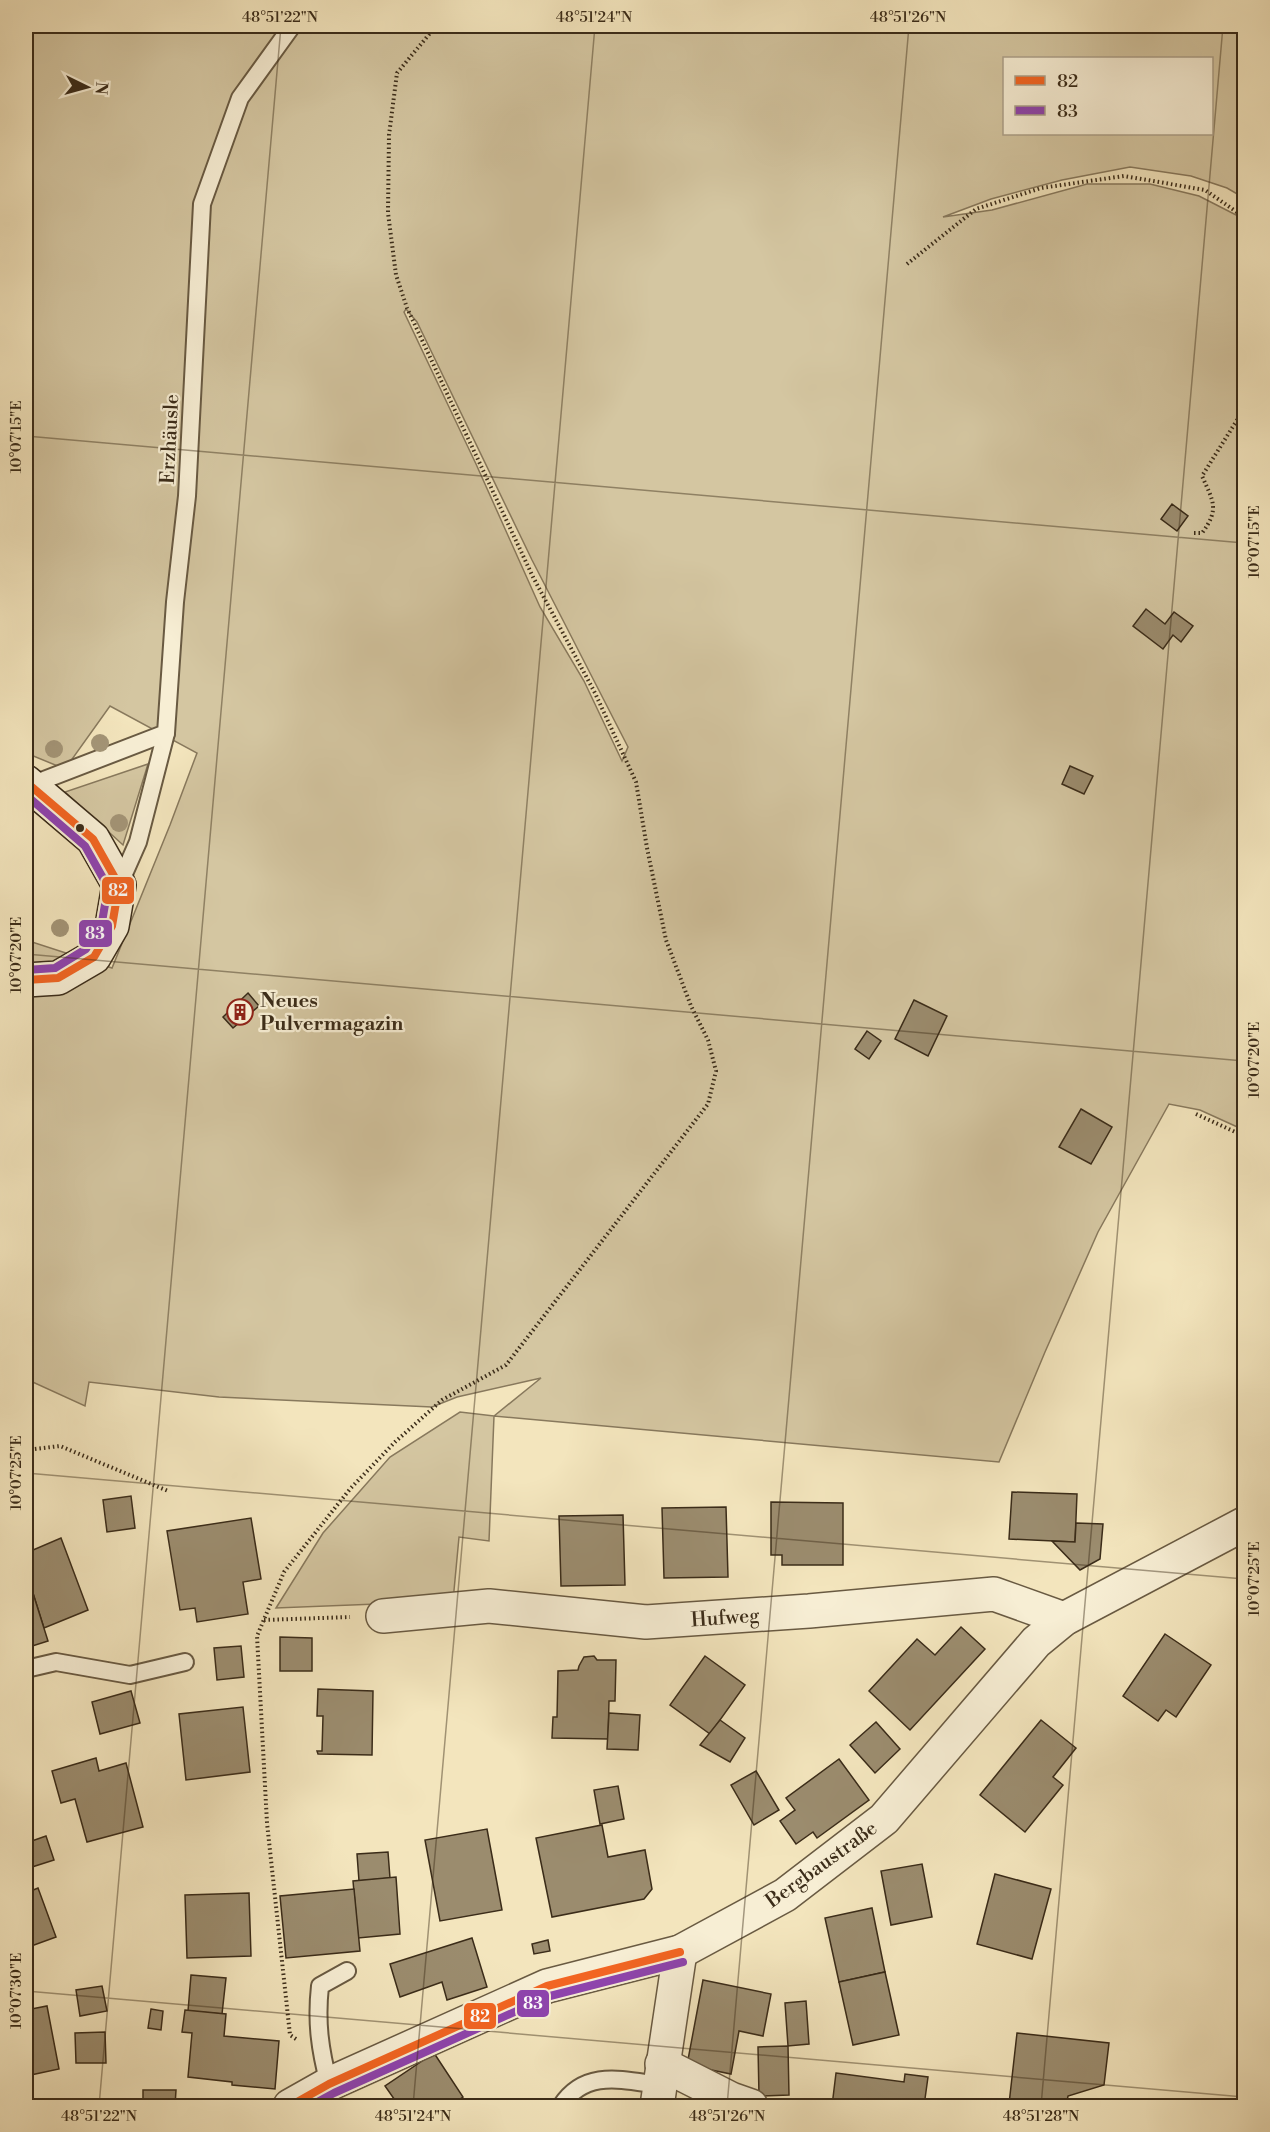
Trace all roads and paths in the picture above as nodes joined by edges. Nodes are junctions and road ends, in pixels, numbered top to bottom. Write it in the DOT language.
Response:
graph roads {
  1 [pos="292,26"];
  2 [pos="436,26"];
  3 [pos="1245,217"];
  4 [pos="907,264"];
  5 [pos="1245,409"];
  6 [pos="1194,533"];
  7 [pos="166,733"];
  8 [pos="28,783"];
  9 [pos="119,885"];
  10 [pos="26,980"];
  11 [pos="1196,1114"];
  12 [pos="1245,1136"];
  13 [pos="26,1450"];
  14 [pos="168,1491"];
  15 [pos="1245,1524"];
  16 [pos="383,1616"];
  17 [pos="1064,1619"];
  18 [pos="264,1620"];
  19 [pos="185,1662"];
  20 [pos="26,1669"];
  21 [pos="680,1952"];
  22 [pos="347,1971"];
  23 [pos="320,2051"];
  24 [pos="660,2085"];
  25 [pos="338,2095"];
  26 [pos="290,2106"];
  27 [pos="561,2106"];
  28 [pos="751,2106"];
  1 -- 7 [label="lane, Erzhäusle"];
  2 -- 18 [label="path"];
  3 -- 4 [label="path"];
  5 -- 6 [label="path"];
  7 -- 8 [label="lane"];
  7 -- 9 [label="lane, Erzhäusle"];
  8 -- 9 [label="street"];
  9 -- 10 [label="street"];
  11 -- 12 [label="path"];
  13 -- 14 [label="path"];
  15 -- 17 [label="street, Bergbaustraße"];
  16 -- 17 [label="street, Hufweg"];
  16 -- 18 [label="path"];
  17 -- 21 [label="street, Bergbaustraße"];
  18 -- 23 [label="path"];
  19 -- 20 [label="lane"];
  21 -- 24 [label="street"];
  21 -- 25 [label="street, Bergbaustraße"];
  22 -- 23 [label="lane"];
  23 -- 25 [label="lane"];
  24 -- 27 [label="lane"];
  24 -- 28 [label="street"];
  25 -- 26 [label="street, Bergbaustraße"];
}
